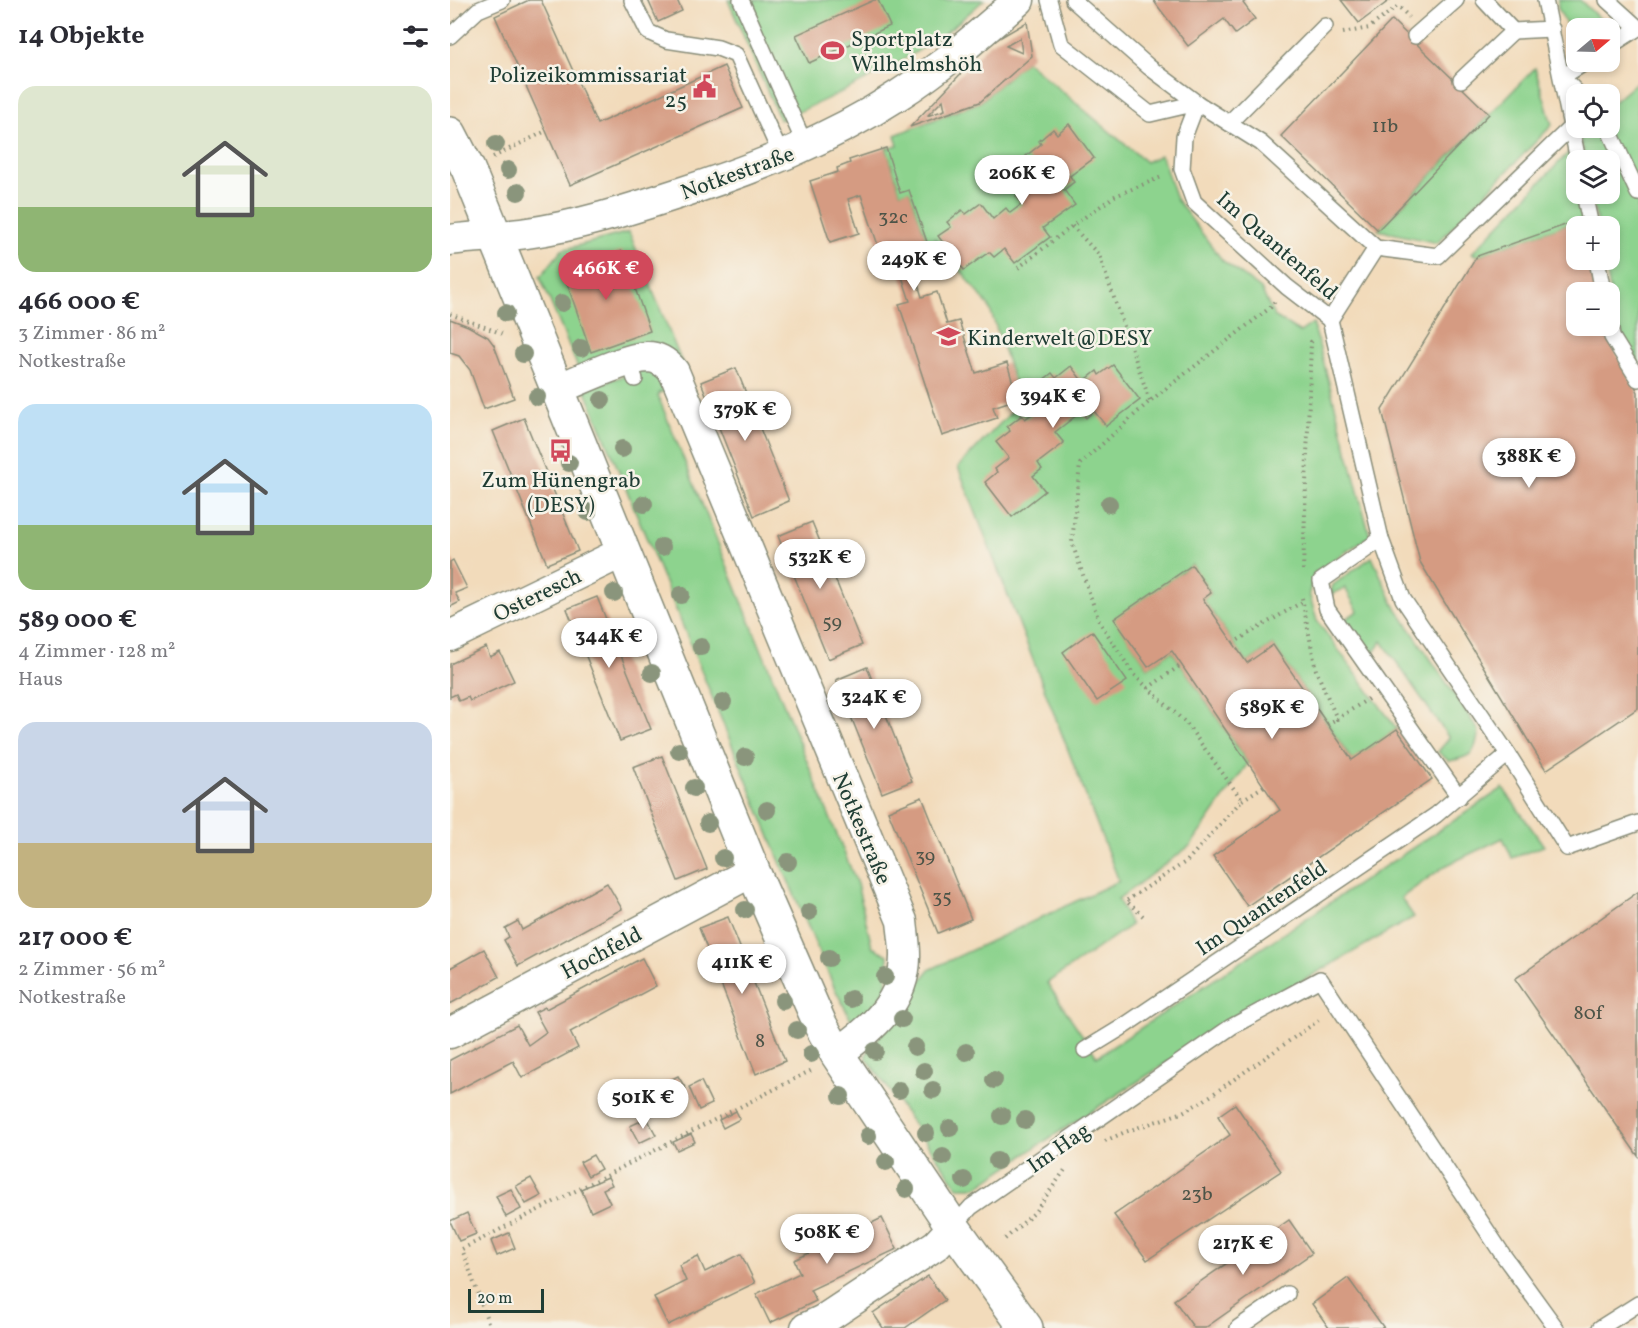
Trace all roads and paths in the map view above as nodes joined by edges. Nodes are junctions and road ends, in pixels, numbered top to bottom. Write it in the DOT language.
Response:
graph roads {
  1 [pos="502,0"];
  2 [pos="632,0"];
  3 [pos="741,0"];
  4 [pos="1019,0"];
  5 [pos="1049,0"];
  6 [pos="1073,0"];
  7 [pos="1456,0"];
  8 [pos="1484,0"];
  9 [pos="1545,0"];
  10 [pos="1607,0"];
  11 [pos="1325,26"];
  12 [pos="1638,28"];
  13 [pos="1552,29"];
  14 [pos="1513,31"];
  15 [pos="1418,33"];
  16 [pos="450,36"];
  17 [pos="1312,40"];
  18 [pos="1620,40"];
  19 [pos="1570,72"];
  20 [pos="1562,77"];
  21 [pos="1461,80"];
  22 [pos="1569,84"];
  23 [pos="1566,99"];
  24 [pos="1197,103"];
  25 [pos="1229,123"];
  26 [pos="546,131"];
  27 [pos="1566,132"];
  28 [pos="450,134"];
  29 [pos="1613,138"];
  30 [pos="794,152"];
  31 [pos="468,169"];
  32 [pos="1182,169"];
  33 [pos="1638,193"];
  34 [pos="1072,226"];
  35 [pos="496,236"];
  36 [pos="450,240"];
  37 [pos="1376,248"];
  38 [pos="1018,268"];
  39 [pos="1287,287"];
  40 [pos="450,314"];
  41 [pos="1330,320"];
  42 [pos="506,335"];
  43 [pos="1612,336"];
  44 [pos="1638,379"];
  45 [pos="558,389"];
  46 [pos="1150,401"];
  47 [pos="1381,539"];
  48 [pos="623,552"];
  49 [pos="1303,578"];
  50 [pos="1302,590"];
  51 [pos="1302,602"];
  52 [pos="450,636"];
  53 [pos="1233,643"];
  54 [pos="1181,665"];
  55 [pos="1148,688"];
  56 [pos="1383,688"];
  57 [pos="1337,719"];
  58 [pos="1327,724"];
  59 [pos="1508,754"];
  60 [pos="1264,786"];
  61 [pos="1459,797"];
  62 [pos="1242,800"];
  63 [pos="1638,824"];
  64 [pos="753,871"];
  65 [pos="1143,916"];
  66 [pos="1338,1007"];
  67 [pos="450,1033"];
  68 [pos="1085,1050"];
  69 [pos="826,1061"];
  70 [pos="1104,1142"];
  71 [pos="1068,1167"];
  72 [pos="953,1227"];
  73 [pos="1005,1239"];
  74 [pos="1287,1294"];
  75 [pos="1638,1304"];
  76 [pos="490,1328"];
  77 [pos="806,1328"];
  78 [pos="1026,1328"];
  79 [pos="1238,1328"];
  80 [pos="1556,1328"];
  81 [pos="1600,1328"];
  1 -- 16 [label="lane"];
  2 -- 30 [label="lane"];
  3 -- 30 [label="lane"];
  4 -- 30 [label="street, Notkestraße"];
  5 -- 24 [label="lane"];
  6 -- 24 [label="lane"];
  7 -- 15 [label="lane"];
  8 -- 14 [label="lane"];
  9 -- 13 [label="lane"];
  10 -- 12 [label="lane"];
  11 -- 17 [label="lane"];
  12 -- 18 [label="lane"];
  13 -- 14 [label="lane"];
  13 -- 20 [label="lane"];
  14 -- 21 [label="lane"];
  15 -- 17 [label="path"];
  17 -- 25 [label="lane"];
  19 -- 20 [label="lane"];
  20 -- 22 [label="lane"];
  20 -- 23 [label="lane"];
  24 -- 25 [label="lane"];
  24 -- 32 [label="lane, Im Quantenfeld"];
  25 -- 37 [label="lane"];
  26 -- 31 [label="path"];
  27 -- 37 [label="lane"];
  28 -- 31 [label="street"];
  29 -- 33 [label="lane"];
  30 -- 35 [label="street, Notkestraße"];
  31 -- 35 [label="street"];
  32 -- 34 [label="path"];
  32 -- 39 [label="lane, Im Quantenfeld"];
  34 -- 38 [label="path"];
  34 -- 46 [label="path"];
  35 -- 36 [label="street, Notkestraße"];
  35 -- 45 [label="street"];
  37 -- 41 [label="lane, Im Quantenfeld"];
  39 -- 41 [label="lane, Im Quantenfeld"];
  39 -- 46 [label="path"];
  40 -- 42 [label="path"];
  41 -- 47 [label="lane, Im Quantenfeld"];
  41 -- 49 [label="path"];
  43 -- 44 [label="lane"];
  45 -- 48 [label="street"];
  45 -- 69 [label="street, Notkestraße"];
  46 -- 55 [label="path"];
  47 -- 56 [label="lane"];
  47 -- 59 [label="lane, Im Quantenfeld"];
  48 -- 52 [label="street, Osteresch"];
  48 -- 64 [label="street"];
  50 -- 51 [label="path"];
  51 -- 53 [label="path"];
  51 -- 57 [label="path"];
  54 -- 55 [label="path"];
  55 -- 62 [label="path"];
  56 -- 57 [label="path"];
  56 -- 61 [label="lane"];
  57 -- 58 [label="path"];
  59 -- 61 [label="lane, Im Quantenfeld"];
  59 -- 63 [label="lane, Im Quantenfeld"];
  60 -- 62 [label="path"];
  61 -- 68 [label="lane, Im Quantenfeld"];
  62 -- 65 [label="path"];
  64 -- 67 [label="street, Hochfeld"];
  64 -- 69 [label="street"];
  66 -- 70 [label="path"];
  66 -- 72 [label="lane, Im Hag"];
  66 -- 80 [label="lane"];
  69 -- 72 [label="street"];
  69 -- 76 [label="path"];
  71 -- 73 [label="path"];
  72 -- 77 [label="street, Im Hag"];
  72 -- 78 [label="street"];
  74 -- 79 [label="lane"];
  75 -- 81 [label="lane"];
}
